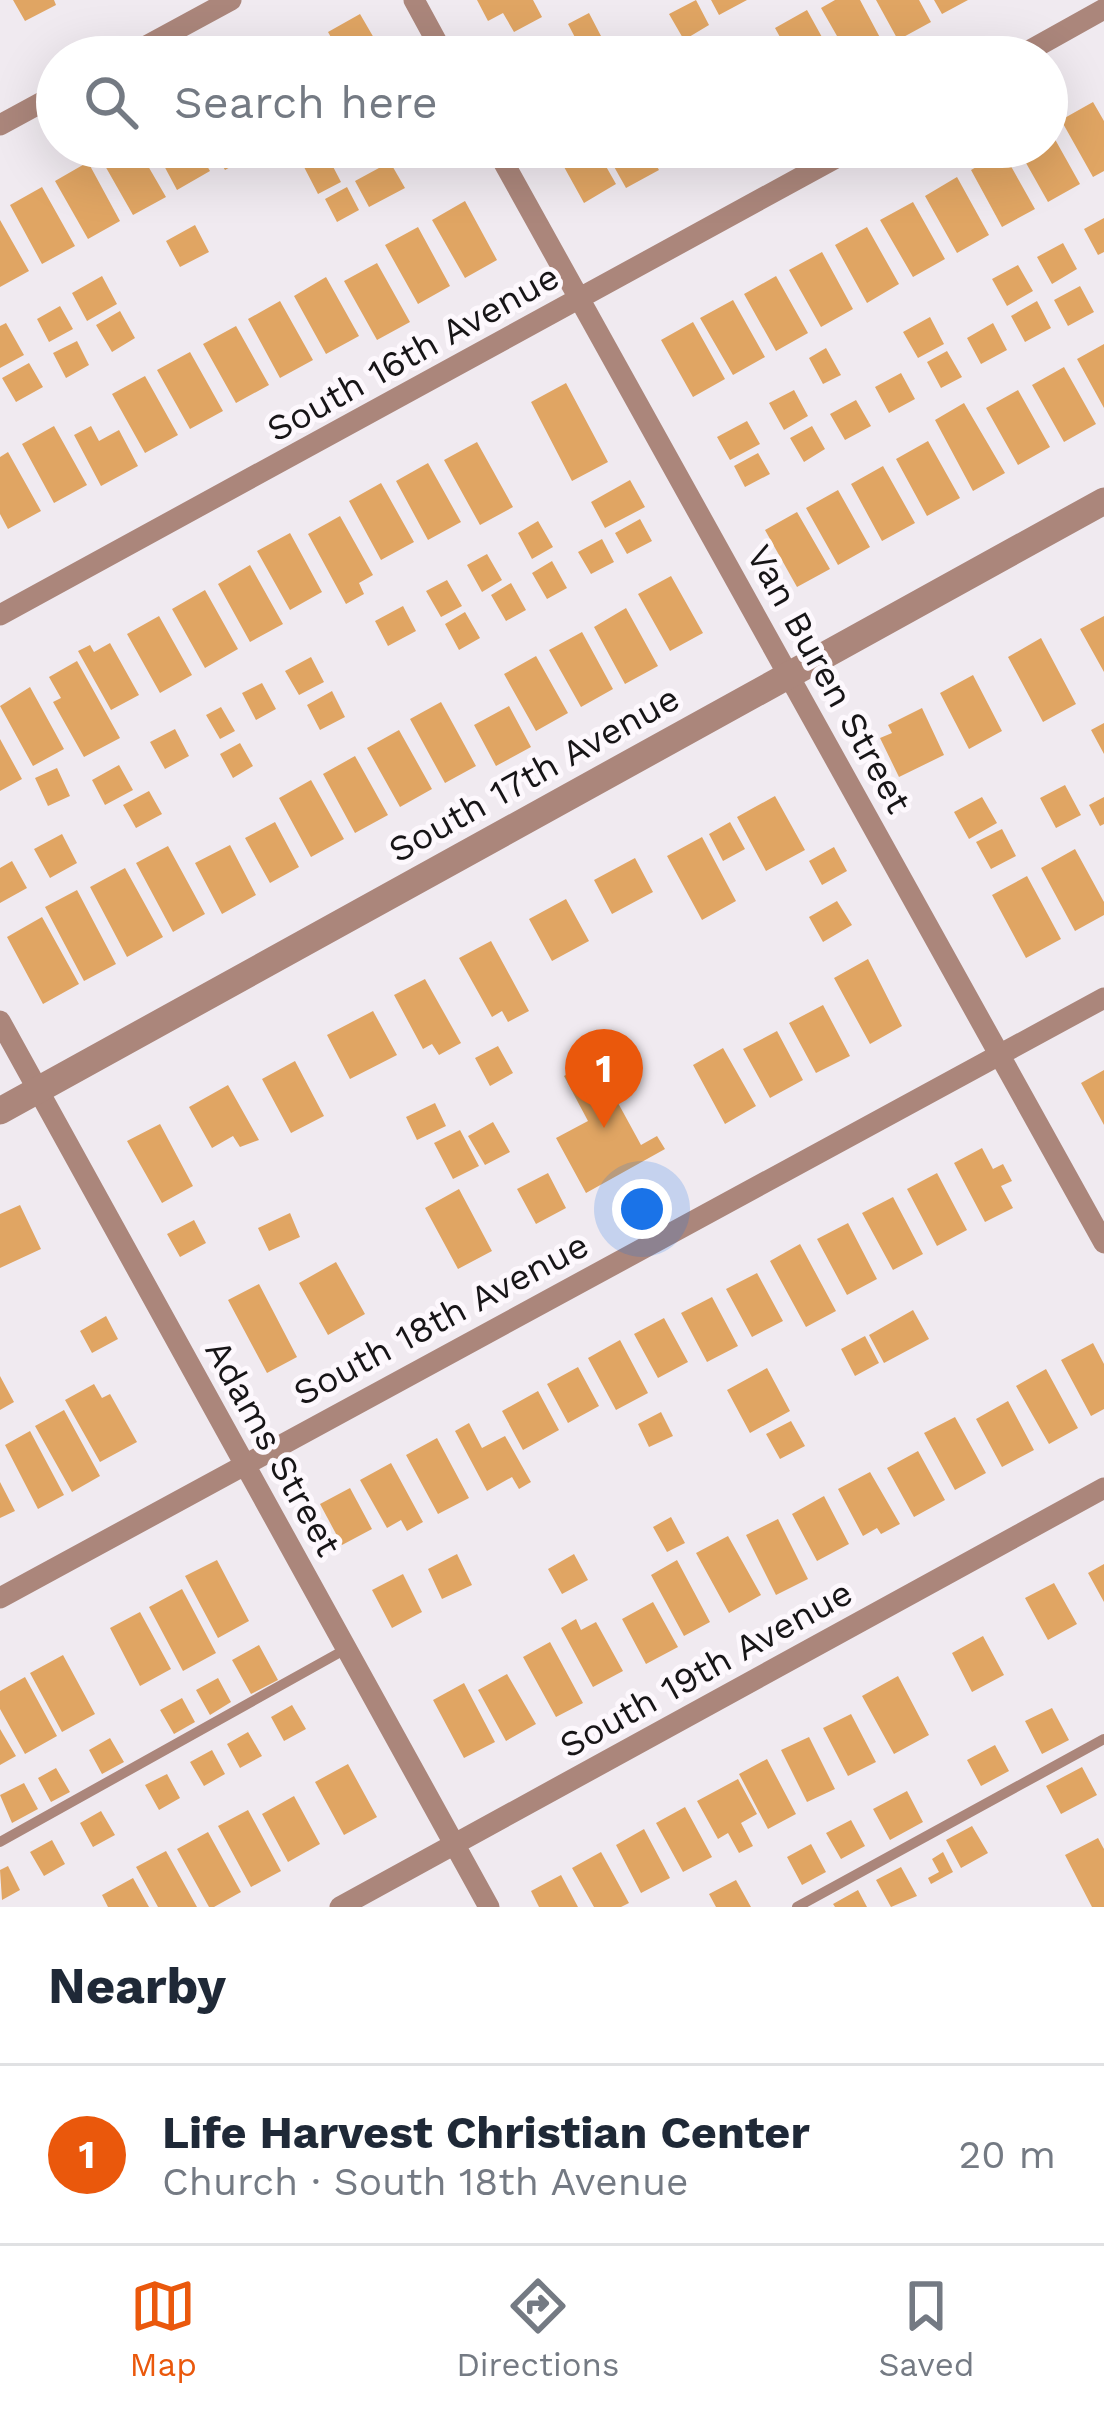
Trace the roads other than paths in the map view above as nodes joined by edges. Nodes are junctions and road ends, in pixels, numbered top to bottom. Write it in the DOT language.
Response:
graph roads {
  1 [pos="231,0"];
  2 [pos="414,0"];
  3 [pos="1104,9"];
  4 [pos="165,36"];
  5 [pos="434,36"];
  6 [pos="1056,36"];
  7 [pos="36,105"];
  8 [pos="0,125"];
  9 [pos="506,168"];
  10 [pos="818,168"];
  11 [pos="579,301"];
  12 [pos="1104,501"];
  13 [pos="0,615"];
  14 [pos="789,674"];
  15 [pos="1104,998"];
  16 [pos="0,1022"];
  17 [pos="1000,1054"];
  18 [pos="38,1090"];
  19 [pos="0,1111"];
  20 [pos="1104,1244"];
  21 [pos="244,1463"];
  22 [pos="1104,1488"];
  23 [pos="0,1598"];
  24 [pos="346,1649"];
  25 [pos="1104,1738"];
  26 [pos="0,1842"];
  27 [pos="454,1845"];
  28 [pos="340,1907"];
  29 [pos="489,1907"];
  30 [pos="797,1907"];
  1 -- 4 [label="street"];
  2 -- 5 [label="street"];
  3 -- 6 [label="street"];
  7 -- 8 [label="street"];
  9 -- 11 [label="street, Van Buren Street"];
  10 -- 11 [label="street, South 16th Avenue"];
  11 -- 13 [label="street, South 16th Avenue"];
  11 -- 14 [label="street, Van Buren Street"];
  12 -- 14 [label="street, South 17th Avenue"];
  14 -- 17 [label="street, Van Buren Street"];
  14 -- 18 [label="street, South 17th Avenue"];
  15 -- 17 [label="street, South 18th Avenue"];
  16 -- 18 [label="street, Adams Street"];
  17 -- 20 [label="street, Van Buren Street"];
  17 -- 21 [label="street, South 18th Avenue"];
  18 -- 19 [label="street, South 17th Avenue"];
  18 -- 21 [label="street, Adams Street"];
  21 -- 23 [label="street, South 18th Avenue"];
  21 -- 24 [label="street, Adams Street"];
  22 -- 27 [label="street, South 19th Avenue"];
  24 -- 26 [label="lane"];
  24 -- 27 [label="street, Adams Street"];
  25 -- 30 [label="lane"];
  27 -- 28 [label="street, South 19th Avenue"];
  27 -- 29 [label="street, Adams Street"];
}
